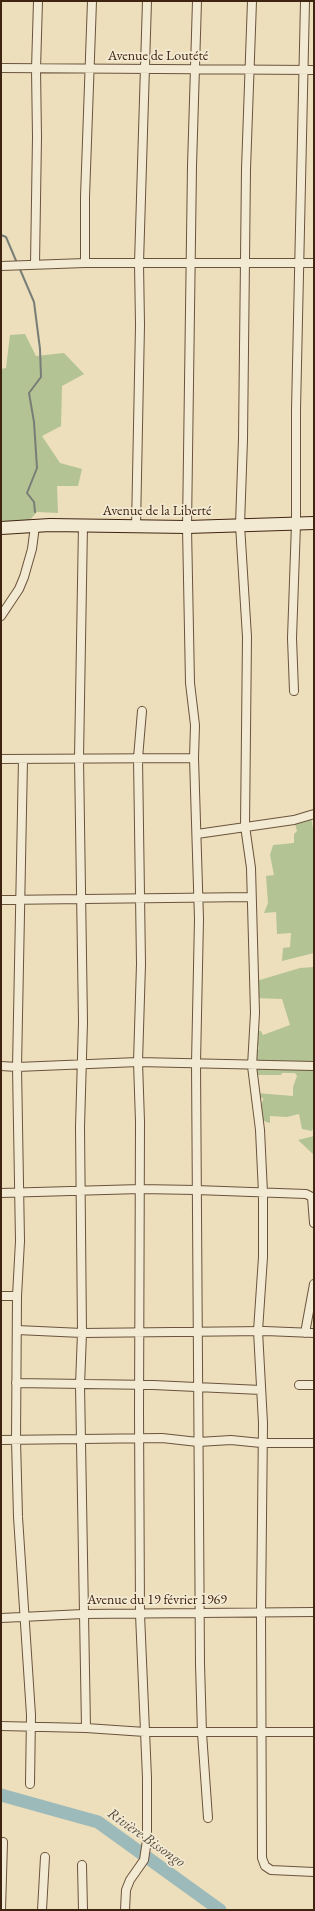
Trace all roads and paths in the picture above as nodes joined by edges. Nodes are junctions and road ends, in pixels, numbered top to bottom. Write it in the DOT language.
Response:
graph roads {
  1 [pos="38,1"];
  2 [pos="92,1"];
  3 [pos="147,1"];
  4 [pos="197,1"];
  5 [pos="252,1"];
  6 [pos="305,1"];
  7 [pos="1,68"];
  8 [pos="90,68"];
  9 [pos="146,68"];
  10 [pos="36,69"];
  11 [pos="196,69"];
  12 [pos="250,70"];
  13 [pos="304,70"];
  14 [pos="314,70"];
  15 [pos="191,262"];
  16 [pos="245,262"];
  17 [pos="85,263"];
  18 [pos="139,263"];
  19 [pos="300,263"];
  20 [pos="314,263"];
  21 [pos="35,264"];
  22 [pos="1,266"];
  23 [pos="314,523"];
  24 [pos="296,524"];
  25 [pos="240,525"];
  26 [pos="35,526"];
  27 [pos="83,526"];
  28 [pos="136,527"];
  29 [pos="187,527"];
  30 [pos="1,528"];
  31 [pos="1,616"];
  32 [pos="294,691"];
  33 [pos="142,711"];
  34 [pos="79,758"];
  35 [pos="138,758"];
  36 [pos="194,758"];
  37 [pos="1,759"];
  38 [pos="23,759"];
  39 [pos="314,814"];
  40 [pos="245,826"];
  41 [pos="197,834"];
  42 [pos="251,897"];
  43 [pos="140,899"];
  44 [pos="199,899"];
  45 [pos="1,900"];
  46 [pos="22,900"];
  47 [pos="80,900"];
  48 [pos="138,1062"];
  49 [pos="196,1063"];
  50 [pos="82,1064"];
  51 [pos="1,1066"];
  52 [pos="252,1066"];
  53 [pos="314,1066"];
  54 [pos="17,1067"];
  55 [pos="140,1189"];
  56 [pos="196,1190"];
  57 [pos="80,1191"];
  58 [pos="19,1192"];
  59 [pos="1,1193"];
  60 [pos="263,1193"];
  61 [pos="314,1223"];
  62 [pos="314,1284"];
  63 [pos="1,1296"];
  64 [pos="17,1296"];
  65 [pos="17,1330"];
  66 [pos="140,1331"];
  67 [pos="198,1331"];
  68 [pos="258,1331"];
  69 [pos="82,1333"];
  70 [pos="305,1333"];
  71 [pos="314,1333"];
  72 [pos="16,1383"];
  73 [pos="80,1385"];
  74 [pos="139,1385"];
  75 [pos="299,1385"];
  76 [pos="314,1385"];
  77 [pos="198,1388"];
  78 [pos="261,1390"];
  79 [pos="139,1439"];
  80 [pos="1,1440"];
  81 [pos="16,1440"];
  82 [pos="82,1440"];
  83 [pos="198,1442"];
  84 [pos="262,1443"];
  85 [pos="314,1443"];
  86 [pos="261,1612"];
  87 [pos="314,1612"];
  88 [pos="200,1613"];
  89 [pos="83,1614"];
  90 [pos="140,1614"];
  91 [pos="24,1617"];
  92 [pos="1,1618"];
  93 [pos="1,1726"];
  94 [pos="31,1726"];
  95 [pos="86,1728"];
  96 [pos="261,1731"];
  97 [pos="145,1732"];
  98 [pos="314,1732"];
  99 [pos="202,1733"];
  100 [pos="30,1784"];
  101 [pos="208,1818"];
  102 [pos="3,1842"];
  103 [pos="45,1857"];
  104 [pos="82,1865"];
  105 [pos="314,1872"];
  106 [pos="2,1910"];
  107 [pos="42,1910"];
  108 [pos="83,1910"];
  109 [pos="125,1910"];
  1 -- 10 [label="street"];
  2 -- 8 [label="street"];
  3 -- 9 [label="street"];
  4 -- 11 [label="street"];
  5 -- 12 [label="street"];
  6 -- 13 [label="street"];
  7 -- 10 [label="street, Avenue de Loutété"];
  8 -- 9 [label="street, Avenue de Loutété"];
  8 -- 10 [label="street, Avenue de Loutété"];
  8 -- 17 [label="street"];
  9 -- 11 [label="street, Avenue de Loutété"];
  9 -- 18 [label="street"];
  10 -- 21 [label="street"];
  11 -- 12 [label="street, Avenue de Loutété"];
  11 -- 15 [label="street"];
  12 -- 13 [label="street, Avenue de Loutété"];
  12 -- 16 [label="street"];
  13 -- 14 [label="street, Avenue de Loutété"];
  13 -- 19 [label="street"];
  15 -- 16 [label="street"];
  15 -- 18 [label="street"];
  15 -- 29 [label="street"];
  16 -- 19 [label="street"];
  16 -- 25 [label="street"];
  17 -- 18 [label="street"];
  17 -- 21 [label="street"];
  18 -- 28 [label="street"];
  19 -- 20 [label="street"];
  19 -- 24 [label="street"];
  21 -- 22 [label="street"];
  23 -- 24 [label="street, Avenue de la Liberté"];
  24 -- 25 [label="street, Avenue de la Liberté"];
  24 -- 32 [label="street"];
  25 -- 29 [label="street, Avenue de la Liberté"];
  25 -- 40 [label="street"];
  26 -- 27 [label="street, Avenue de la Liberté"];
  26 -- 30 [label="street, Avenue de la Liberté"];
  26 -- 31 [label="street"];
  27 -- 28 [label="street, Avenue de la Liberté"];
  27 -- 34 [label="street"];
  28 -- 29 [label="street, Avenue de la Liberté"];
  29 -- 36 [label="street"];
  33 -- 35 [label="street"];
  34 -- 35 [label="street"];
  34 -- 38 [label="street"];
  34 -- 47 [label="street"];
  35 -- 36 [label="street"];
  35 -- 43 [label="street"];
  36 -- 41 [label="street"];
  37 -- 38 [label="street"];
  38 -- 46 [label="street"];
  39 -- 40 [label="street"];
  40 -- 41 [label="street"];
  40 -- 42 [label="street"];
  41 -- 44 [label="street"];
  42 -- 44 [label="street"];
  42 -- 52 [label="street"];
  43 -- 44 [label="street"];
  43 -- 47 [label="street"];
  43 -- 48 [label="street"];
  44 -- 49 [label="street"];
  45 -- 46 [label="street"];
  46 -- 47 [label="street"];
  46 -- 54 [label="street"];
  47 -- 50 [label="street"];
  48 -- 49 [label="street"];
  48 -- 50 [label="street"];
  48 -- 55 [label="street"];
  49 -- 52 [label="street"];
  49 -- 56 [label="street"];
  50 -- 54 [label="street"];
  50 -- 57 [label="street"];
  51 -- 54 [label="street"];
  52 -- 53 [label="street"];
  52 -- 60 [label="street"];
  54 -- 58 [label="street"];
  55 -- 56 [label="street"];
  55 -- 57 [label="street"];
  55 -- 66 [label="street"];
  56 -- 60 [label="street"];
  56 -- 67 [label="street"];
  57 -- 58 [label="street"];
  57 -- 69 [label="street"];
  58 -- 59 [label="street"];
  58 -- 64 [label="street"];
  60 -- 61 [label="street"];
  60 -- 68 [label="street"];
  62 -- 70 [label="street"];
  63 -- 64 [label="street"];
  64 -- 65 [label="street"];
  65 -- 69 [label="street"];
  65 -- 72 [label="street"];
  66 -- 67 [label="street"];
  66 -- 69 [label="street"];
  66 -- 74 [label="street"];
  67 -- 68 [label="street"];
  67 -- 77 [label="street"];
  68 -- 70 [label="street"];
  68 -- 78 [label="street"];
  69 -- 73 [label="street"];
  70 -- 71 [label="street"];
  72 -- 73 [label="street"];
  72 -- 81 [label="street"];
  73 -- 74 [label="street"];
  73 -- 82 [label="street"];
  74 -- 77 [label="street"];
  74 -- 79 [label="street"];
  75 -- 76 [label="street"];
  77 -- 78 [label="street"];
  77 -- 83 [label="street"];
  78 -- 84 [label="street"];
  79 -- 82 [label="street"];
  79 -- 83 [label="street"];
  79 -- 90 [label="street"];
  80 -- 81 [label="street"];
  81 -- 82 [label="street"];
  81 -- 91 [label="street"];
  82 -- 89 [label="street"];
  83 -- 84 [label="street"];
  83 -- 88 [label="street"];
  84 -- 85 [label="street"];
  84 -- 86 [label="street"];
  86 -- 87 [label="street, Avenue du 19 février 1969"];
  86 -- 88 [label="street, Avenue du 19 février 1969"];
  86 -- 96 [label="street"];
  88 -- 90 [label="street, Avenue du 19 février 1969"];
  88 -- 99 [label="street"];
  89 -- 90 [label="street, Avenue du 19 février 1969"];
  89 -- 91 [label="street, Avenue du 19 février 1969"];
  89 -- 95 [label="street"];
  90 -- 97 [label="street"];
  91 -- 92 [label="street, Avenue du 19 février 1969"];
  91 -- 94 [label="street"];
  93 -- 94 [label="street"];
  94 -- 95 [label="street"];
  94 -- 100 [label="street"];
  95 -- 97 [label="street"];
  96 -- 98 [label="street"];
  96 -- 99 [label="street"];
  96 -- 105 [label="street"];
  97 -- 99 [label="street"];
  97 -- 109 [label="street"];
  99 -- 101 [label="street"];
  102 -- 106 [label="street"];
  103 -- 107 [label="street"];
  104 -- 108 [label="street"];
}
